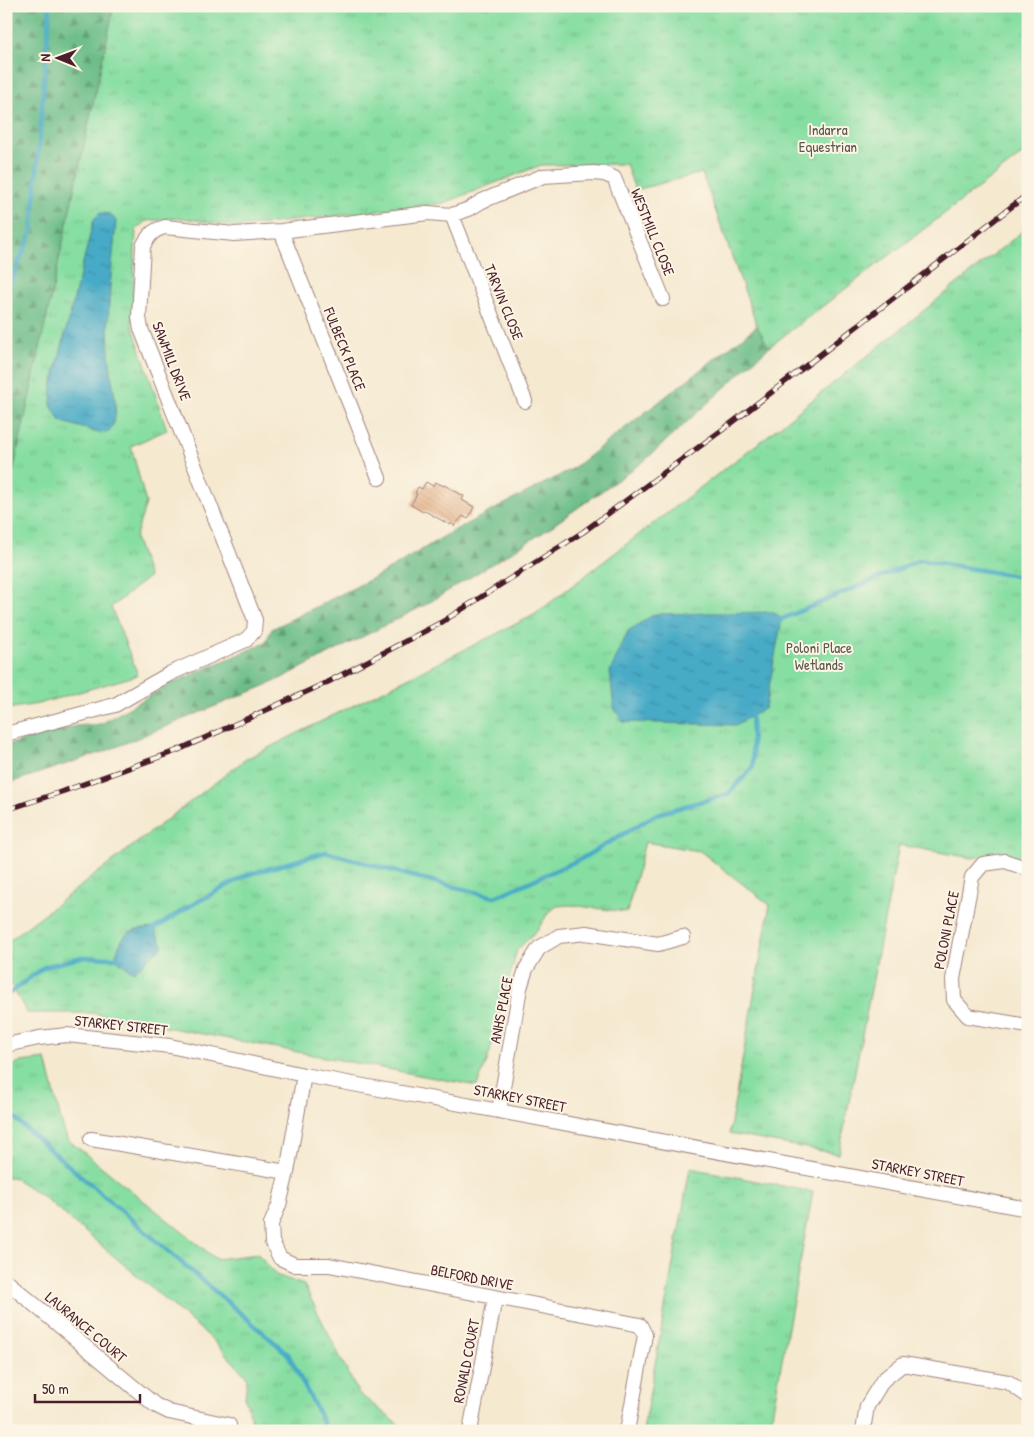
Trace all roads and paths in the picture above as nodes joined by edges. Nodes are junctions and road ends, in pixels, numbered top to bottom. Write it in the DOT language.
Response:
graph roads {
  1 [pos="614,178"];
  2 [pos="452,215"];
  3 [pos="281,231"];
  4 [pos="662,299"];
  5 [pos="526,401"];
  6 [pos="379,478"];
  7 [pos="6,734"];
  8 [pos="1028,869"];
  9 [pos="683,937"];
  10 [pos="1028,1026"];
  11 [pos="6,1046"];
  12 [pos="304,1075"];
  13 [pos="499,1111"];
  14 [pos="91,1139"];
  15 [pos="287,1172"];
  16 [pos="1028,1209"];
  17 [pos="6,1281"];
  18 [pos="495,1298"];
  19 [pos="1028,1396"];
  20 [pos="229,1425"];
  21 [pos="470,1431"];
  22 [pos="627,1431"];
  23 [pos="862,1431"];
  1 -- 2 [label="street, SAWMILL DRIVE"];
  1 -- 4 [label="street, WESTMILL CLOSE"];
  2 -- 3 [label="street, SAWMILL DRIVE"];
  2 -- 5 [label="street, TARVIN CLOSE"];
  3 -- 6 [label="street, FULBECK PLACE"];
  3 -- 7 [label="street, SAWMILL DRIVE"];
  8 -- 10 [label="street, POLONI PLACE"];
  9 -- 13 [label="street, ANHS PLACE"];
  11 -- 12 [label="street, STARKEY STREET"];
  12 -- 13 [label="street, STARKEY STREET"];
  12 -- 15 [label="street, BELFORD DRIVE"];
  13 -- 16 [label="street, STARKEY STREET"];
  14 -- 15 [label="street"];
  15 -- 18 [label="street, BELFORD DRIVE"];
  17 -- 20 [label="street, LAURANCE COURT"];
  18 -- 21 [label="street, RONALD COURT"];
  18 -- 22 [label="street, BELFORD DRIVE"];
  19 -- 23 [label="street"];
}
